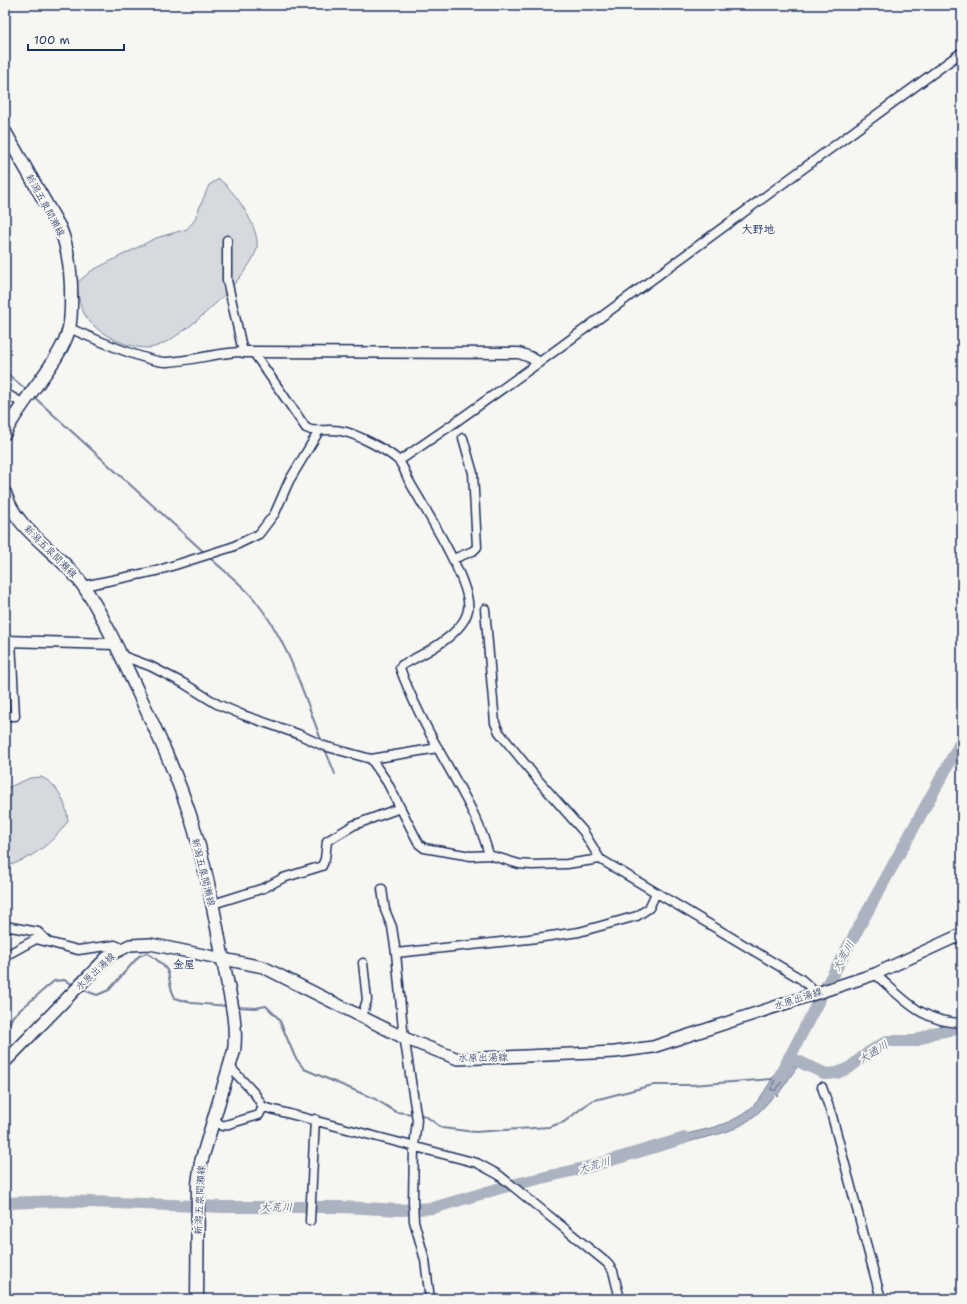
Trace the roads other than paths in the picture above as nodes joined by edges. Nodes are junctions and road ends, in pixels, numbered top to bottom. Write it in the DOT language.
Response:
graph roads {
  1 [pos="962,52"];
  2 [pos="5,132"];
  3 [pos="227,240"];
  4 [pos="69,328"];
  5 [pos="249,352"];
  6 [pos="538,362"];
  7 [pos="5,393"];
  8 [pos="27,396"];
  9 [pos="319,431"];
  10 [pos="5,433"];
  11 [pos="463,438"];
  12 [pos="398,461"];
  13 [pos="5,495"];
  14 [pos="453,559"];
  15 [pos="84,586"];
  16 [pos="485,609"];
  17 [pos="8,641"];
  18 [pos="118,650"];
  19 [pos="5,716"];
  20 [pos="438,748"];
  21 [pos="371,759"];
  22 [pos="400,808"];
  23 [pos="489,855"];
  24 [pos="600,859"];
  25 [pos="382,889"];
  26 [pos="656,893"];
  27 [pos="213,904"];
  28 [pos="5,926"];
  29 [pos="962,934"];
  30 [pos="48,941"];
  31 [pos="122,948"];
  32 [pos="396,953"];
  33 [pos="5,956"];
  34 [pos="222,958"];
  35 [pos="363,963"];
  36 [pos="875,974"];
  37 [pos="813,993"];
  38 [pos="362,1016"];
  39 [pos="962,1023"];
  40 [pos="404,1038"];
  41 [pos="5,1062"];
  42 [pos="229,1066"];
  43 [pos="822,1088"];
  44 [pos="263,1107"];
  45 [pos="214,1119"];
  46 [pos="315,1119"];
  47 [pos="414,1147"];
  48 [pos="310,1221"];
  49 [pos="197,1299"];
  50 [pos="430,1299"];
  51 [pos="620,1299"];
  52 [pos="881,1299"];
  1 -- 6 [label="street"];
  2 -- 4 [label="main road, 新潟五泉間瀬線"];
  3 -- 5 [label="street"];
  4 -- 5 [label="street"];
  4 -- 8 [label="main road, 新潟五泉間瀬線"];
  5 -- 6 [label="street"];
  5 -- 9 [label="street"];
  6 -- 12 [label="street"];
  7 -- 8 [label="street"];
  8 -- 10 [label="main road, 新潟五泉間瀬線"];
  9 -- 12 [label="street"];
  9 -- 15 [label="street"];
  11 -- 14 [label="street"];
  12 -- 14 [label="street"];
  13 -- 15 [label="main road, 新潟五泉間瀬線"];
  14 -- 20 [label="street"];
  15 -- 18 [label="main road, 新潟五泉間瀬線"];
  16 -- 24 [label="street"];
  17 -- 18 [label="street"];
  17 -- 19 [label="street"];
  18 -- 21 [label="street"];
  18 -- 27 [label="main road, 新潟五泉間瀬線"];
  20 -- 21 [label="street"];
  20 -- 23 [label="street"];
  21 -- 22 [label="street"];
  22 -- 23 [label="street"];
  22 -- 27 [label="street"];
  23 -- 24 [label="street"];
  24 -- 26 [label="street"];
  25 -- 32 [label="street"];
  26 -- 32 [label="street"];
  26 -- 37 [label="street"];
  27 -- 34 [label="main road, 新潟五泉間瀬線"];
  28 -- 30 [label="street"];
  29 -- 36 [label="main road, 水原出湯線"];
  30 -- 31 [label="street"];
  30 -- 33 [label="street"];
  31 -- 34 [label="main road, 水原出湯線"];
  31 -- 41 [label="main road, 水原出湯線"];
  32 -- 40 [label="street"];
  34 -- 38 [label="main road, 水原出湯線"];
  34 -- 42 [label="main road, 新潟五泉間瀬線"];
  35 -- 38 [label="street"];
  36 -- 37 [label="main road, 水原出湯線"];
  36 -- 39 [label="street"];
  37 -- 40 [label="main road, 水原出湯線"];
  38 -- 40 [label="main road, 水原出湯線"];
  40 -- 47 [label="street"];
  42 -- 44 [label="street"];
  42 -- 45 [label="main road, 新潟五泉間瀬線"];
  43 -- 52 [label="street"];
  44 -- 45 [label="street"];
  44 -- 46 [label="street"];
  45 -- 49 [label="main road, 新潟五泉間瀬線"];
  46 -- 47 [label="street"];
  46 -- 48 [label="street"];
  47 -- 50 [label="street"];
  47 -- 51 [label="street"];
}
